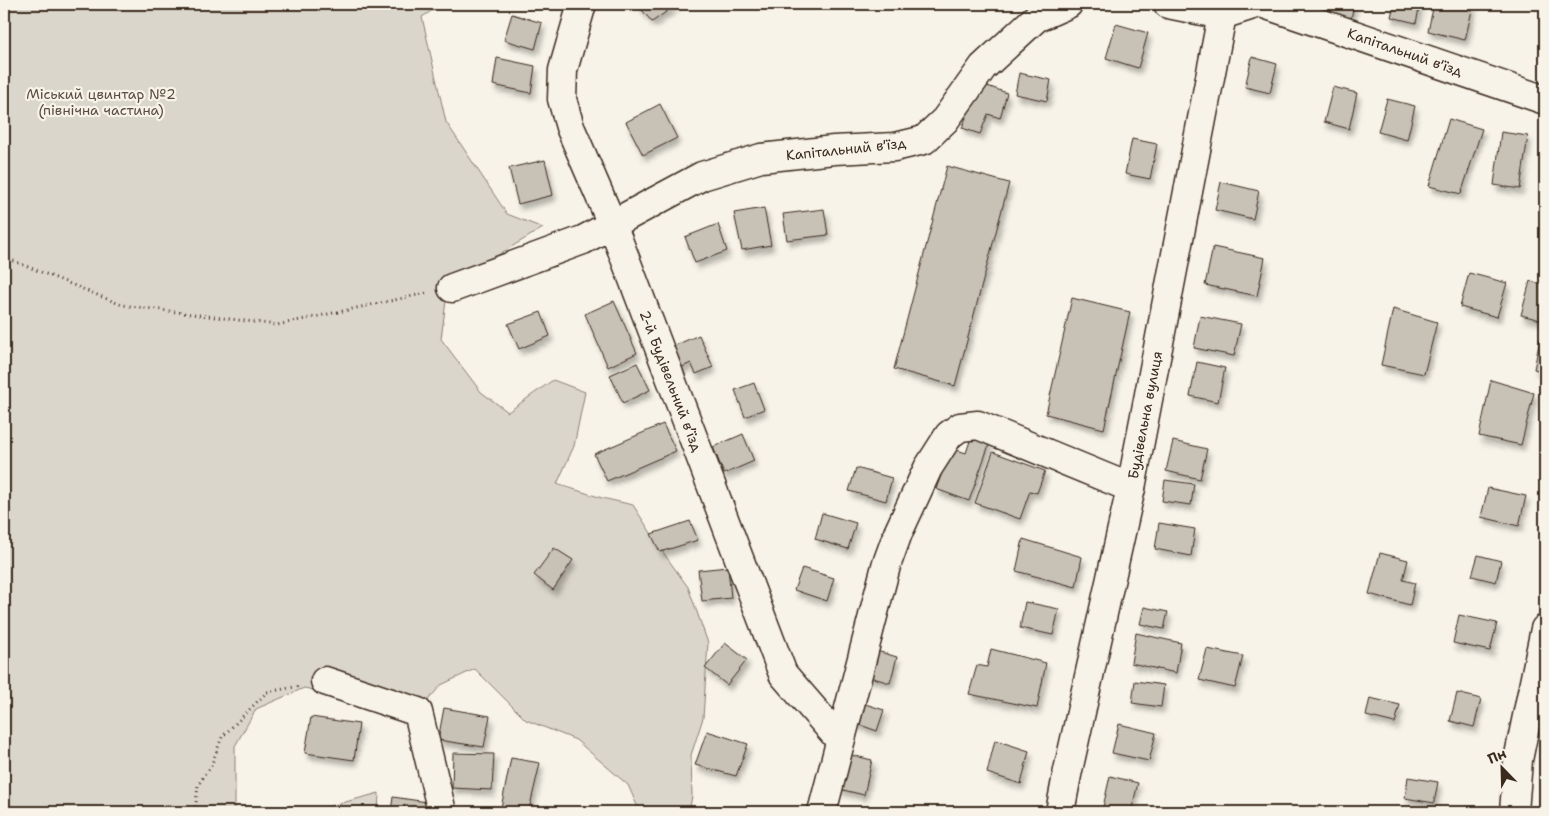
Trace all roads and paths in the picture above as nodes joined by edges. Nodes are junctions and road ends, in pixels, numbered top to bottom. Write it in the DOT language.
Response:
graph roads {
  1 [pos="582,4"];
  2 [pos="1068,4"];
  3 [pos="1168,4"];
  4 [pos="1256,4"];
  5 [pos="1264,4"];
  6 [pos="1222,15"];
  7 [pos="1545,100"];
  8 [pos="612,224"];
  9 [pos="4,257"];
  10 [pos="452,288"];
  11 [pos="1131,488"];
  12 [pos="1545,630"];
  13 [pos="325,681"];
  14 [pos="840,740"];
  15 [pos="195,812"];
  16 [pos="442,812"];
  17 [pos="822,812"];
  18 [pos="1060,812"];
  19 [pos="1514,812"];
  1 -- 8 [label="street, 2-й Будівельний в’їзд"];
  2 -- 8 [label="street, Капітальний в'їзд"];
  3 -- 6 [label="street"];
  4 -- 6 [label="street"];
  5 -- 7 [label="street, Капітальний в'їзд"];
  6 -- 11 [label="street, Будівельна вулиця"];
  8 -- 10 [label="street, Капітальний в'їзд"];
  8 -- 14 [label="street, 2-й Будівельний в’їзд"];
  9 -- 10 [label="path"];
  11 -- 14 [label="street"];
  11 -- 18 [label="street, Будівельна вулиця"];
  12 -- 19 [label="street"];
  13 -- 15 [label="path"];
  13 -- 16 [label="street"];
  14 -- 17 [label="street"];
}
